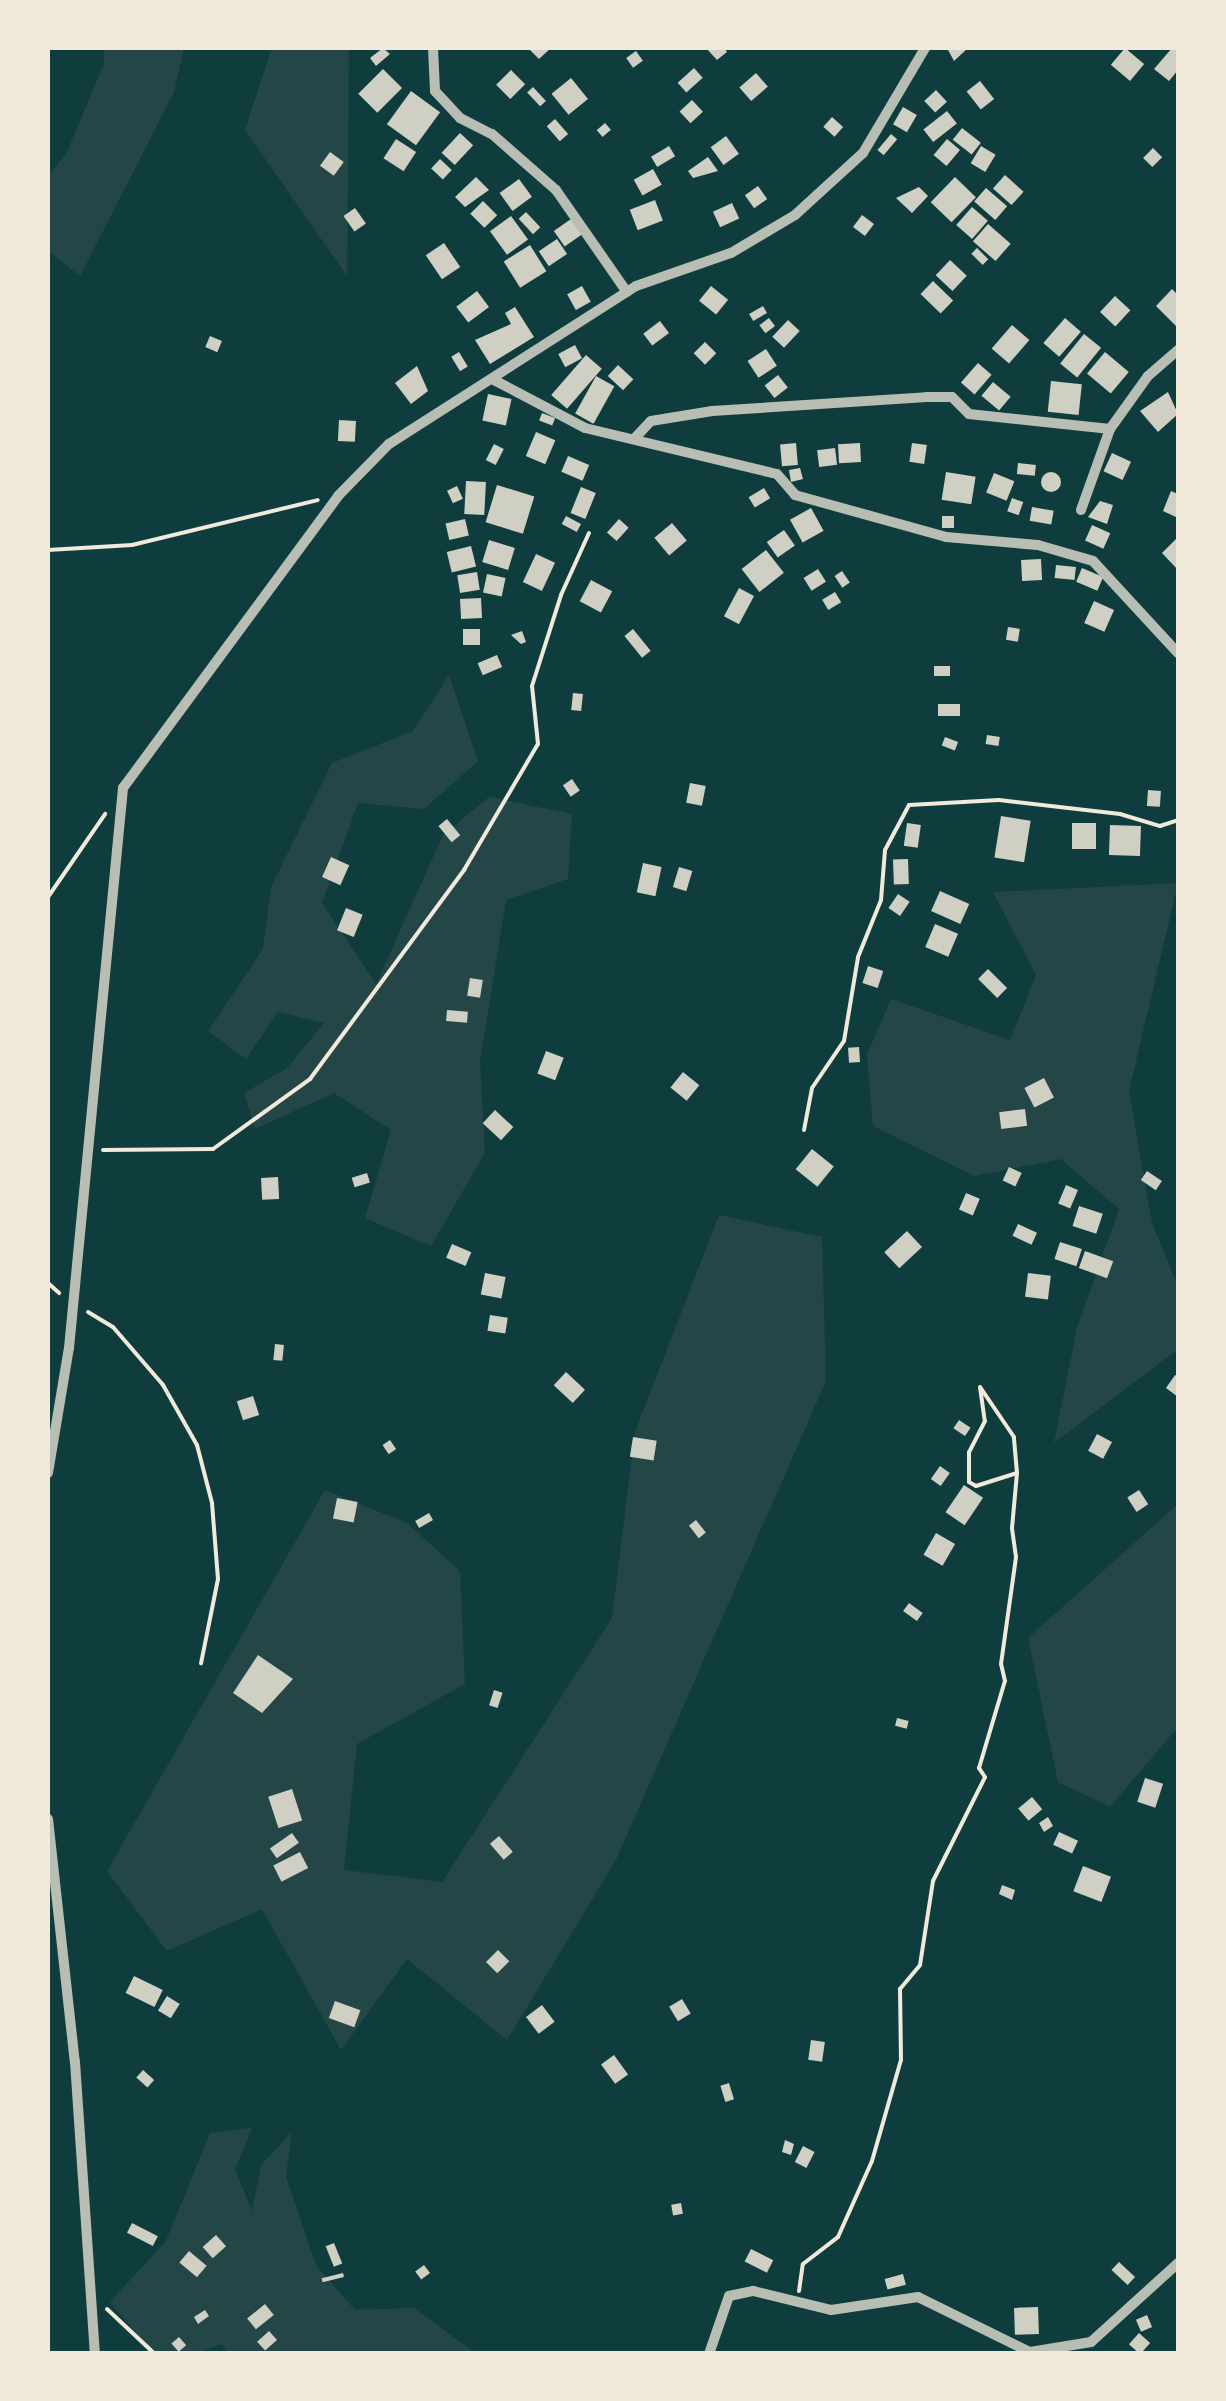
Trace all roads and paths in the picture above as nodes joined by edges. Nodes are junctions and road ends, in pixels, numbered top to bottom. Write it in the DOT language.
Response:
graph roads {
  1 [pos="433,48"];
  2 [pos="925,48"];
  3 [pos="627,292"];
  4 [pos="1178,350"];
  5 [pos="494,380"];
  6 [pos="1110,429"];
  7 [pos="635,438"];
  8 [pos="338,496"];
  9 [pos="1081,510"];
  10 [pos="589,533"];
  11 [pos="48,550"];
  12 [pos="1178,653"];
  13 [pos="123,788"];
  14 [pos="1178,820"];
  15 [pos="48,897"];
  16 [pos="804,1130"];
  17 [pos="83,1150"];
  18 [pos="48,1284"];
  19 [pos="72,1303"];
  20 [pos="1017,1472"];
  21 [pos="48,1473"];
  22 [pos="201,1662"];
  23 [pos="48,1819"];
  24 [pos="1178,2263"];
  25 [pos="90,2292"];
  26 [pos="797,2305"];
  27 [pos="1039,2352"];
  28 [pos="95,2354"];
  29 [pos="155,2354"];
  30 [pos="709,2354"];
  1 -- 3 [label="street"];
  2 -- 3 [label="street"];
  3 -- 5 [label="street"];
  4 -- 6 [label="street"];
  5 -- 7 [label="street"];
  5 -- 8 [label="street"];
  6 -- 7 [label="street"];
  6 -- 9 [label="street"];
  7 -- 12 [label="street"];
  8 -- 11 [label="path"];
  8 -- 13 [label="street"];
  10 -- 17 [label="path"];
  13 -- 15 [label="path"];
  13 -- 17 [label="street"];
  14 -- 16 [label="path"];
  17 -- 19 [label="street"];
  18 -- 19 [label="path"];
  19 -- 21 [label="street"];
  19 -- 22 [label="path"];
  20 -- 20 [label="path"];
  20 -- 26 [label="path"];
  23 -- 25 [label="street"];
  24 -- 27 [label="street"];
  25 -- 28 [label="street"];
  25 -- 29 [label="path"];
  26 -- 27 [label="street"];
  26 -- 30 [label="street"];
}
